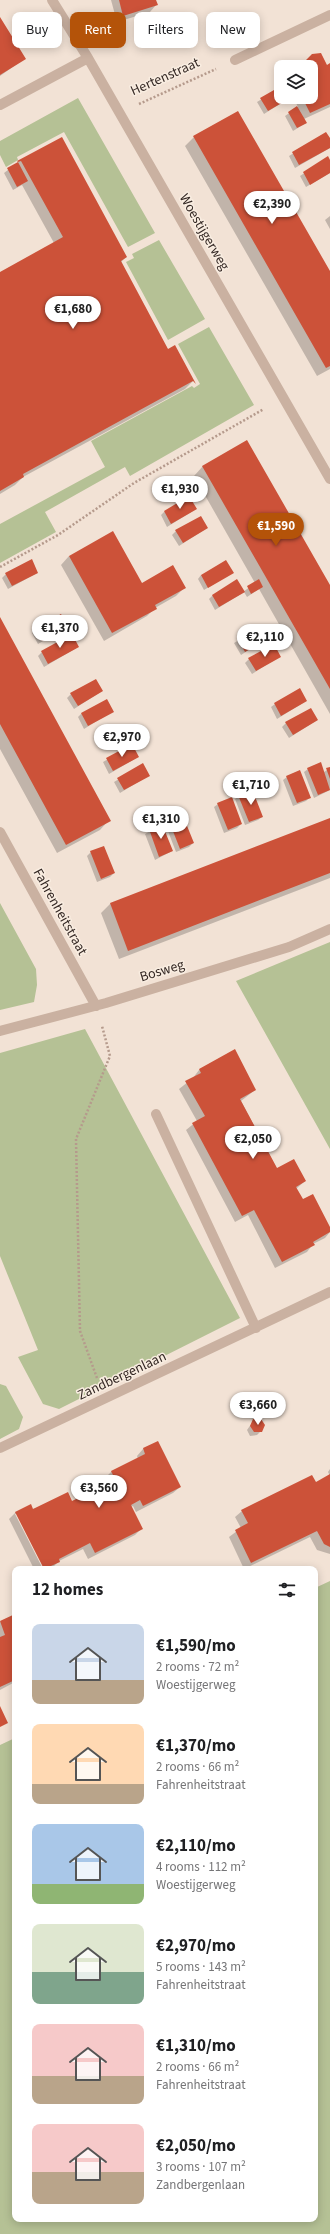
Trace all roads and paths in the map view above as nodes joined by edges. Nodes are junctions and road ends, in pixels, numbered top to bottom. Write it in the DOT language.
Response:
graph roads {
  1 [pos="52,0"];
  2 [pos="330,15"];
  3 [pos="88,58"];
  4 [pos="235,60"];
  5 [pos="0,105"];
  6 [pos="120,112"];
  7 [pos="284,398"];
  8 [pos="330,479"];
  9 [pos="0,567"];
  10 [pos="0,832"];
  11 [pos="330,929"];
  12 [pos="96,1006"];
  13 [pos="0,1030"];
  14 [pos="156,1114"];
  15 [pos="330,1292"];
  16 [pos="256,1328"];
  17 [pos="104,1399"];
  18 [pos="0,1448"];
  1 -- 3 [label="street, Woestijgerweg"];
  2 -- 4 [label="street"];
  3 -- 5 [label="street"];
  3 -- 6 [label="street, Woestijgerweg"];
  4 -- 6 [label="path, Hertenstraat"];
  6 -- 7 [label="street, Woestijgerweg"];
  7 -- 8 [label="street, Woestijgerweg"];
  7 -- 9 [label="path"];
  10 -- 12 [label="street, Fahrenheitstraat"];
  11 -- 12 [label="street, Bosweg"];
  12 -- 13 [label="street, Bosweg"];
  12 -- 17 [label="path"];
  14 -- 16 [label="street"];
  15 -- 16 [label="street, Zandbergenlaan"];
  16 -- 17 [label="street, Zandbergenlaan"];
  17 -- 18 [label="street, Zandbergenlaan"];
}
